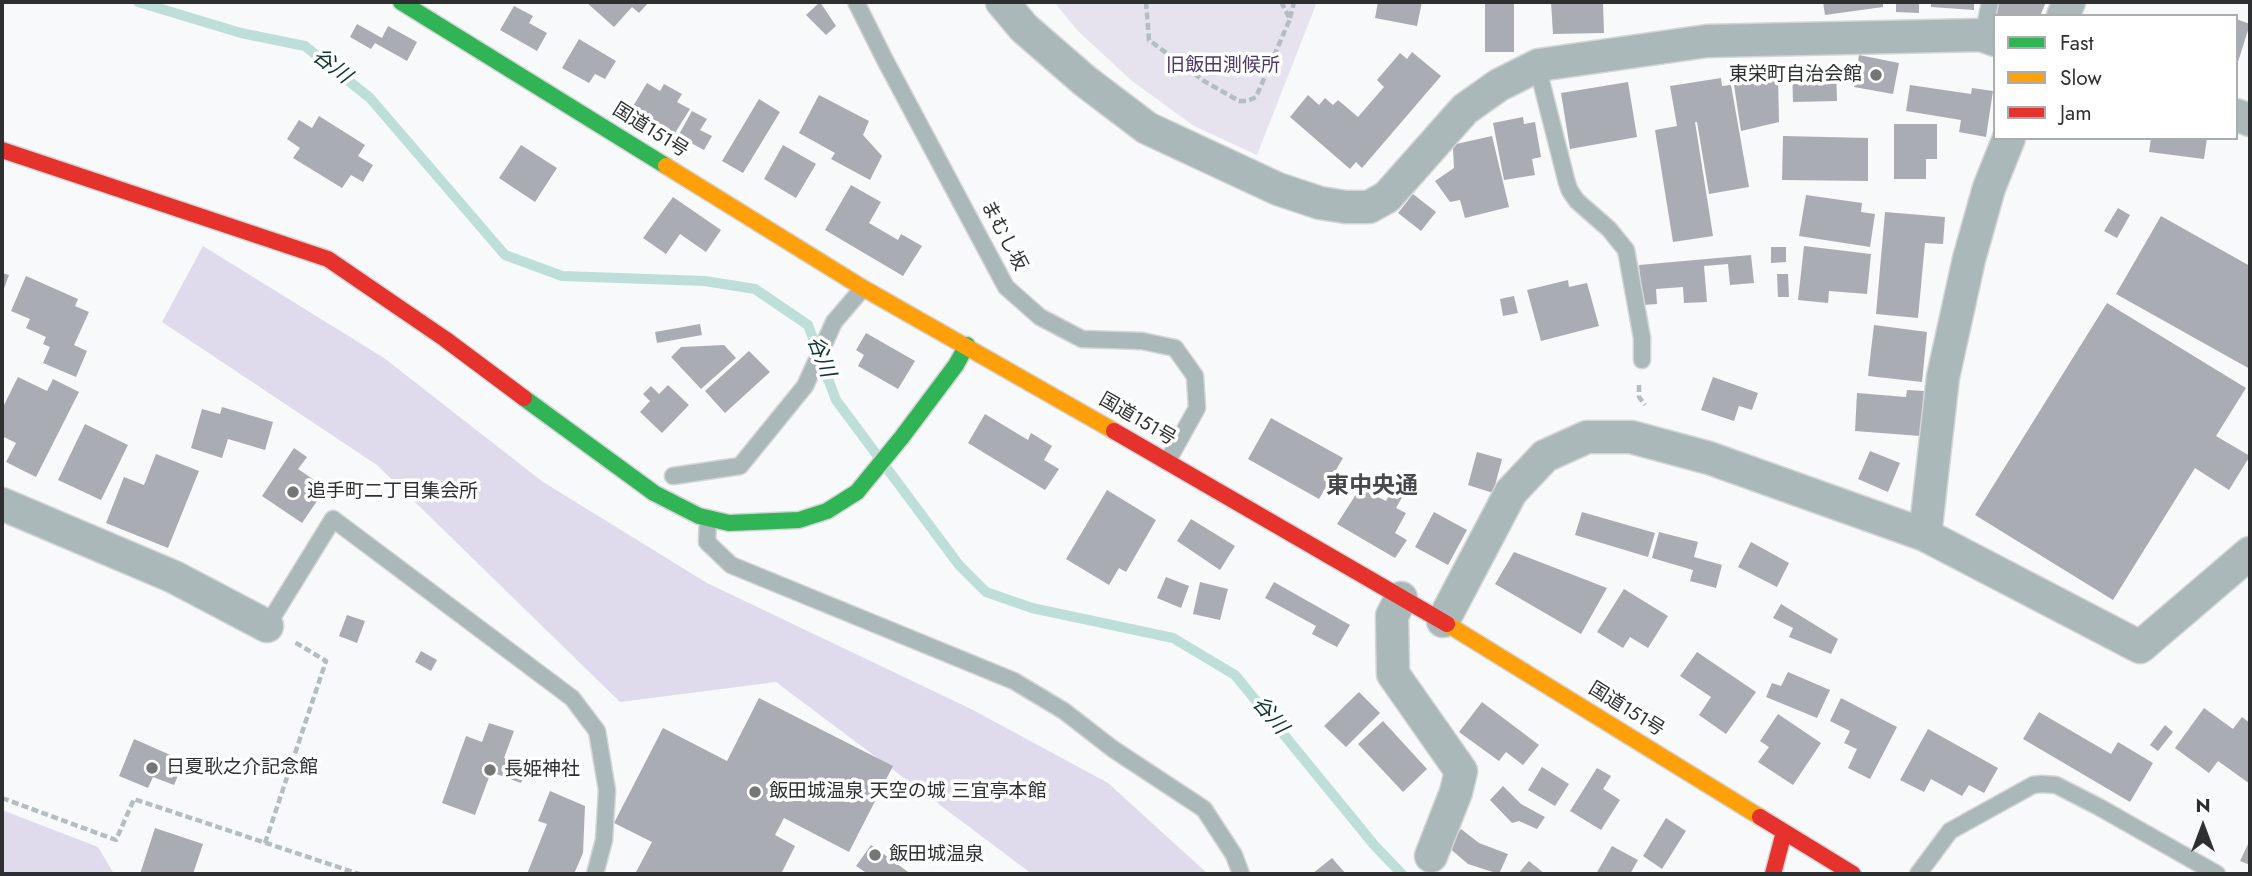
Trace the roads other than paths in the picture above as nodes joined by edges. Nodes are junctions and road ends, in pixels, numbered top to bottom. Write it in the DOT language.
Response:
graph roads {
  1 [pos="401,2"];
  2 [pos="856,2"];
  3 [pos="1002,2"];
  4 [pos="1990,2"];
  5 [pos="1989,38"];
  6 [pos="1539,65"];
  7 [pos="2008,140"];
  8 [pos="2,150"];
  9 [pos="863,288"];
  10 [pos="967,345"];
  11 [pos="1642,360"];
  12 [pos="1167,462"];
  13 [pos="673,476"];
  14 [pos="2,504"];
  15 [pos="708,518"];
  16 [pos="1926,536"];
  17 [pos="2250,553"];
  18 [pos="1401,598"];
  19 [pos="1443,621"];
  20 [pos="267,625"];
  21 [pos="1784,832"];
  22 [pos="1431,856"];
  23 [pos="595,874"];
  24 [pos="1241,874"];
  25 [pos="1773,874"];
  26 [pos="1853,874"];
  27 [pos="1919,874"];
  28 [pos="2217,874"];
  1 -- 9 [label="main road, 国道151号"];
  2 -- 12 [label="lane, まむし坂"];
  3 -- 6 [label="street"];
  4 -- 5 [label="lane"];
  5 -- 6 [label="street"];
  6 -- 11 [label="lane"];
  7 -- 16 [label="street"];
  8 -- 15 [label="main road"];
  9 -- 10 [label="main road, 国道151号"];
  9 -- 13 [label="lane"];
  10 -- 12 [label="main road, 国道151号"];
  10 -- 15 [label="main road"];
  12 -- 18 [label="main road, 国道151号"];
  14 -- 20 [label="street"];
  15 -- 24 [label="lane"];
  16 -- 17 [label="street"];
  16 -- 19 [label="street"];
  18 -- 19 [label="main road, 国道151号"];
  18 -- 22 [label="street"];
  19 -- 21 [label="main road, 国道151号"];
  20 -- 23 [label="lane"];
  21 -- 25 [label="main road"];
  21 -- 26 [label="main road, 国道151号"];
  27 -- 28 [label="lane"];
}
